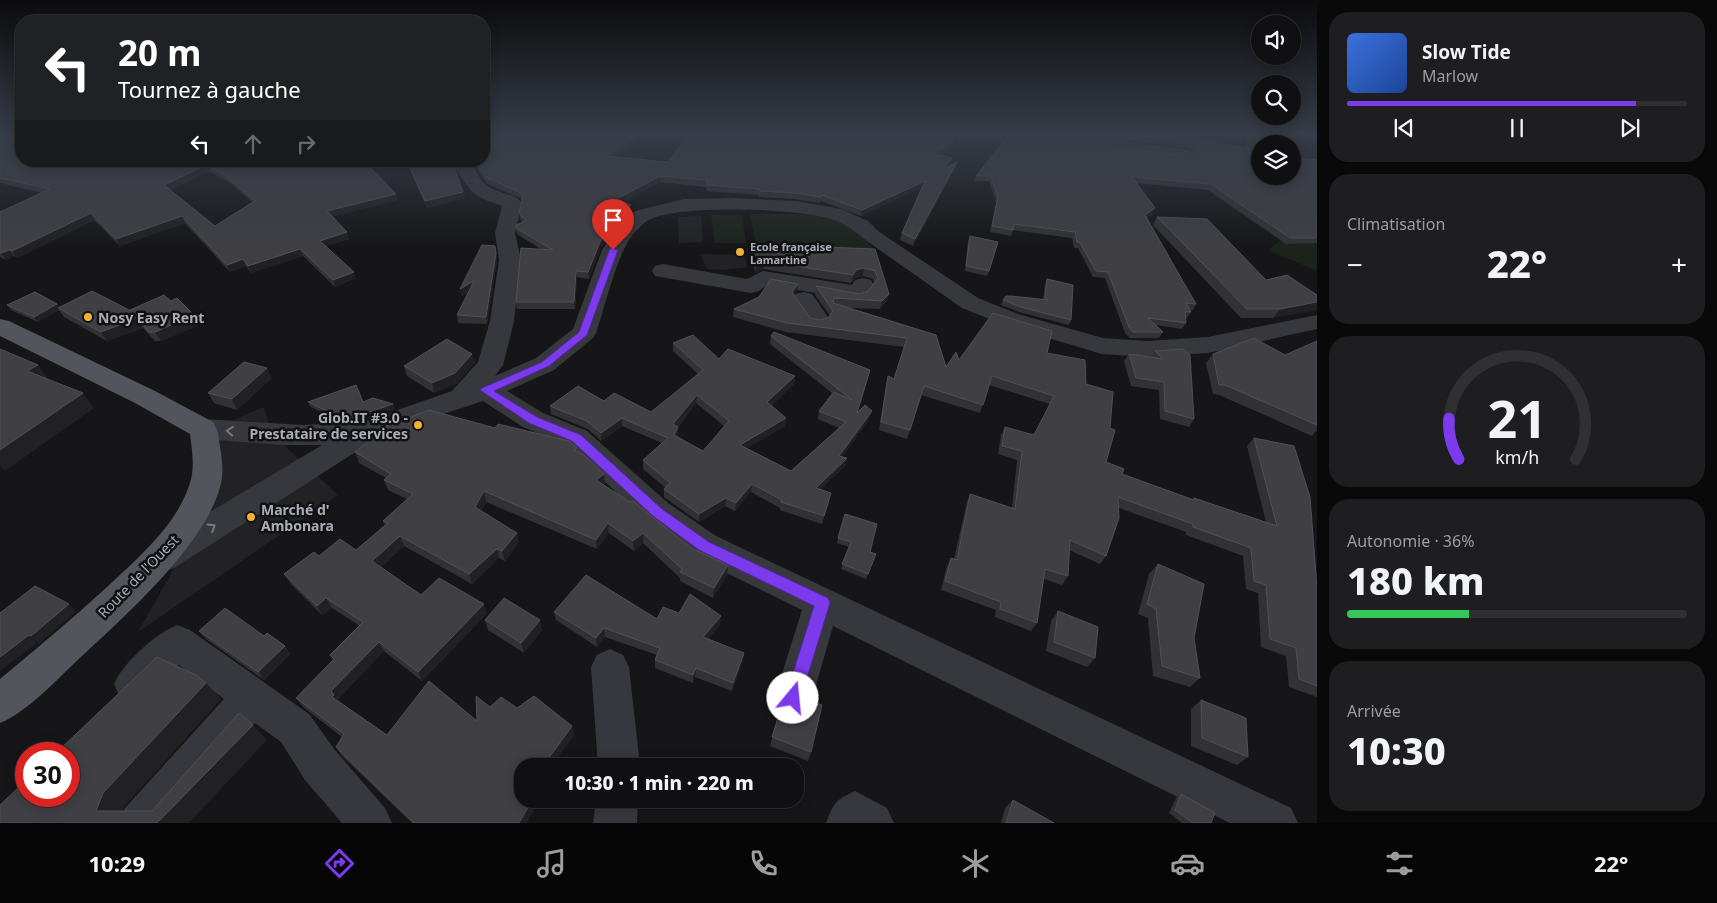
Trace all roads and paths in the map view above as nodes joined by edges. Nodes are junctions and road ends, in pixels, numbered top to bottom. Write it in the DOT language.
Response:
graph roads {
  1 [pos="469,171"];
  2 [pos="663,271"];
  3 [pos="863,284"];
  4 [pos="753,285"];
  5 [pos="814,308"];
  6 [pos="1317,322"];
  7 [pos="1,328"];
  8 [pos="473,394"];
  9 [pos="203,429"];
  10 [pos="366,432"];
  11 [pos="155,562"];
  12 [pos="822,603"];
  13 [pos="610,667"];
  14 [pos="252,697"];
  15 [pos="793,698"];
  16 [pos="0,704"];
  17 [pos="108,708"];
  18 [pos="618,758"];
  19 [pos="617,808"];
  20 [pos="140,823"];
  21 [pos="370,823"];
  22 [pos="615,823"];
  23 [pos="848,823"];
  24 [pos="872,823"];
  25 [pos="1276,823"];
  1 -- 8 [label="street"];
  2 -- 4 [label="street"];
  3 -- 4 [label="street"];
  4 -- 5 [label="street"];
  6 -- 8 [label="street"];
  7 -- 9 [label="main road"];
  8 -- 10 [label="street"];
  8 -- 12 [label="street"];
  10 -- 9 [label="street, one-way"];
  9 -- 11 [label="main road, Route de l'Ouest"];
  11 -- 10 [label="street, one-way"];
  11 -- 16 [label="main road, Route de l'Ouest"];
  12 -- 15 [label="street"];
  12 -- 25 [label="street"];
  13 -- 18 [label="street"];
  14 -- 17 [label="street"];
  14 -- 20 [label="street"];
  14 -- 21 [label="street"];
  19 -- 22 [label="street"];
  23 -- 24 [label="street"];
}
